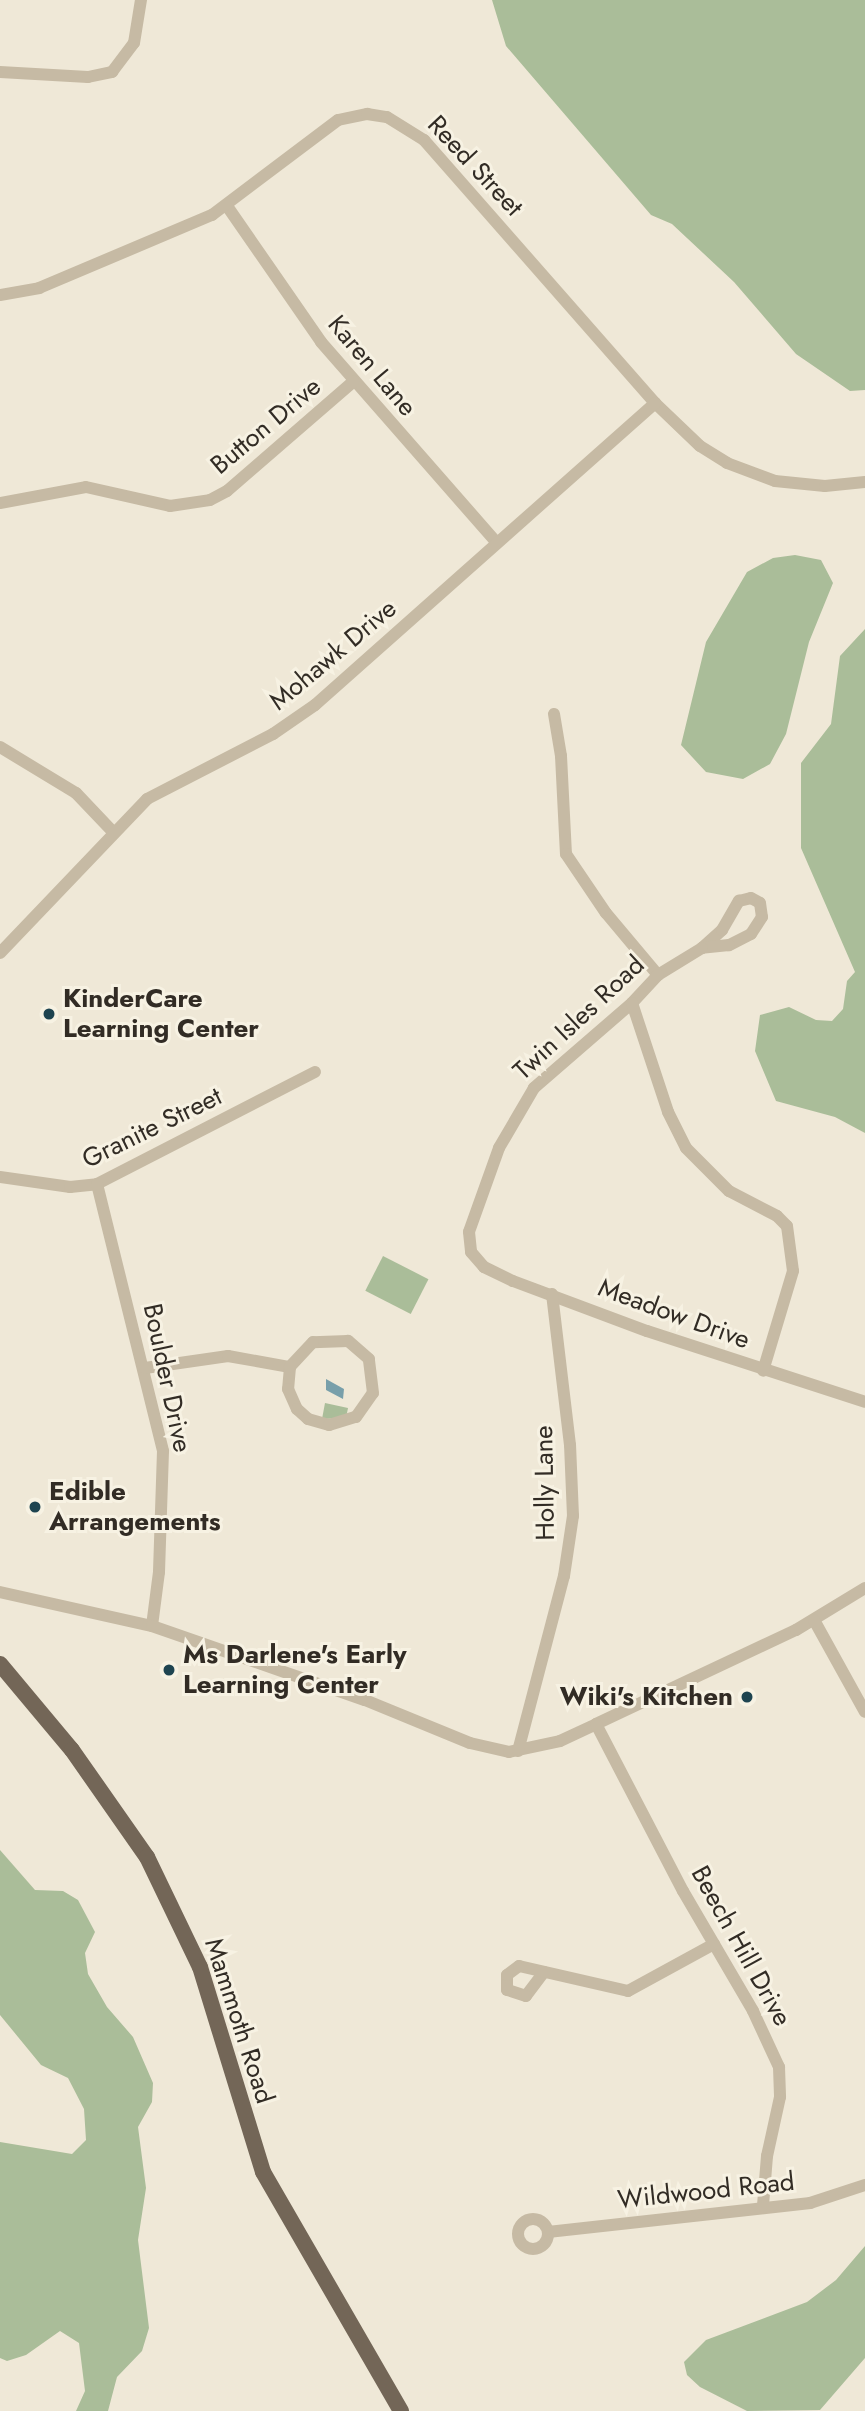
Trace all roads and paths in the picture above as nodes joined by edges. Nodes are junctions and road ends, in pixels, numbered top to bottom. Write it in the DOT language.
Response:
graph roads {
  1 [pos="141,0"];
  2 [pos="0,72"];
  3 [pos="227,206"];
  4 [pos="0,295"];
  5 [pos="353,382"];
  6 [pos="655,403"];
  7 [pos="865,482"];
  8 [pos="0,503"];
  9 [pos="497,543"];
  10 [pos="554,714"];
  11 [pos="0,747"];
  12 [pos="113,832"];
  13 [pos="702,948"];
  14 [pos="0,953"];
  15 [pos="658,975"];
  16 [pos="632,1003"];
  17 [pos="315,1072"];
  18 [pos="0,1177"];
  19 [pos="97,1184"];
  20 [pos="474,1256"];
  21 [pos="552,1293"];
  22 [pos="290,1367"];
  23 [pos="145,1368"];
  24 [pos="763,1371"];
  25 [pos="865,1402"];
  26 [pos="865,1588"];
  27 [pos="0,1592"];
  28 [pos="814,1620"];
  29 [pos="152,1626"];
  30 [pos="0,1664"];
  31 [pos="865,1712"];
  32 [pos="596,1724"];
  33 [pos="518,1751"];
  34 [pos="715,1944"];
  35 [pos="544,1972"];
  36 [pos="865,2185"];
  37 [pos="762,2206"];
  38 [pos="548,2232"];
  39 [pos="401,2411"];
  1 -- 2 [label="street"];
  3 -- 4 [label="street, Reed Street"];
  3 -- 5 [label="street, Karen Lane"];
  3 -- 6 [label="street, Reed Street"];
  5 -- 8 [label="street, Button Drive"];
  5 -- 9 [label="street, Karen Lane"];
  6 -- 7 [label="street, Reed Street"];
  6 -- 9 [label="street, Mohawk Drive"];
  9 -- 12 [label="street, Mohawk Drive"];
  10 -- 15 [label="street"];
  11 -- 12 [label="street"];
  12 -- 14 [label="street, Mohawk Drive"];
  13 -- 13 [label="street, Twin Isles Road"];
  13 -- 15 [label="street, Twin Isles Road"];
  15 -- 16 [label="street, Twin Isles Road"];
  16 -- 20 [label="street, Twin Isles Road"];
  16 -- 24 [label="street"];
  17 -- 19 [label="street, Granite Street"];
  18 -- 19 [label="street, Granite Street"];
  19 -- 23 [label="street, Boulder Drive"];
  20 -- 21 [label="street, Meadow Drive"];
  21 -- 24 [label="street, Meadow Drive"];
  21 -- 33 [label="street, Holly Lane"];
  22 -- 22 [label="street"];
  22 -- 23 [label="street"];
  23 -- 29 [label="street, Boulder Drive"];
  24 -- 25 [label="street, Meadow Drive"];
  26 -- 28 [label="street"];
  27 -- 29 [label="street"];
  28 -- 31 [label="street"];
  28 -- 32 [label="street"];
  29 -- 33 [label="street"];
  30 -- 39 [label="main road, Mammoth Road"];
  32 -- 33 [label="street"];
  32 -- 34 [label="street, Beech Hill Drive"];
  34 -- 35 [label="street"];
  34 -- 37 [label="street, Beech Hill Drive"];
  36 -- 37 [label="street, Wildwood Road"];
  37 -- 38 [label="street, Wildwood Road"];
}
